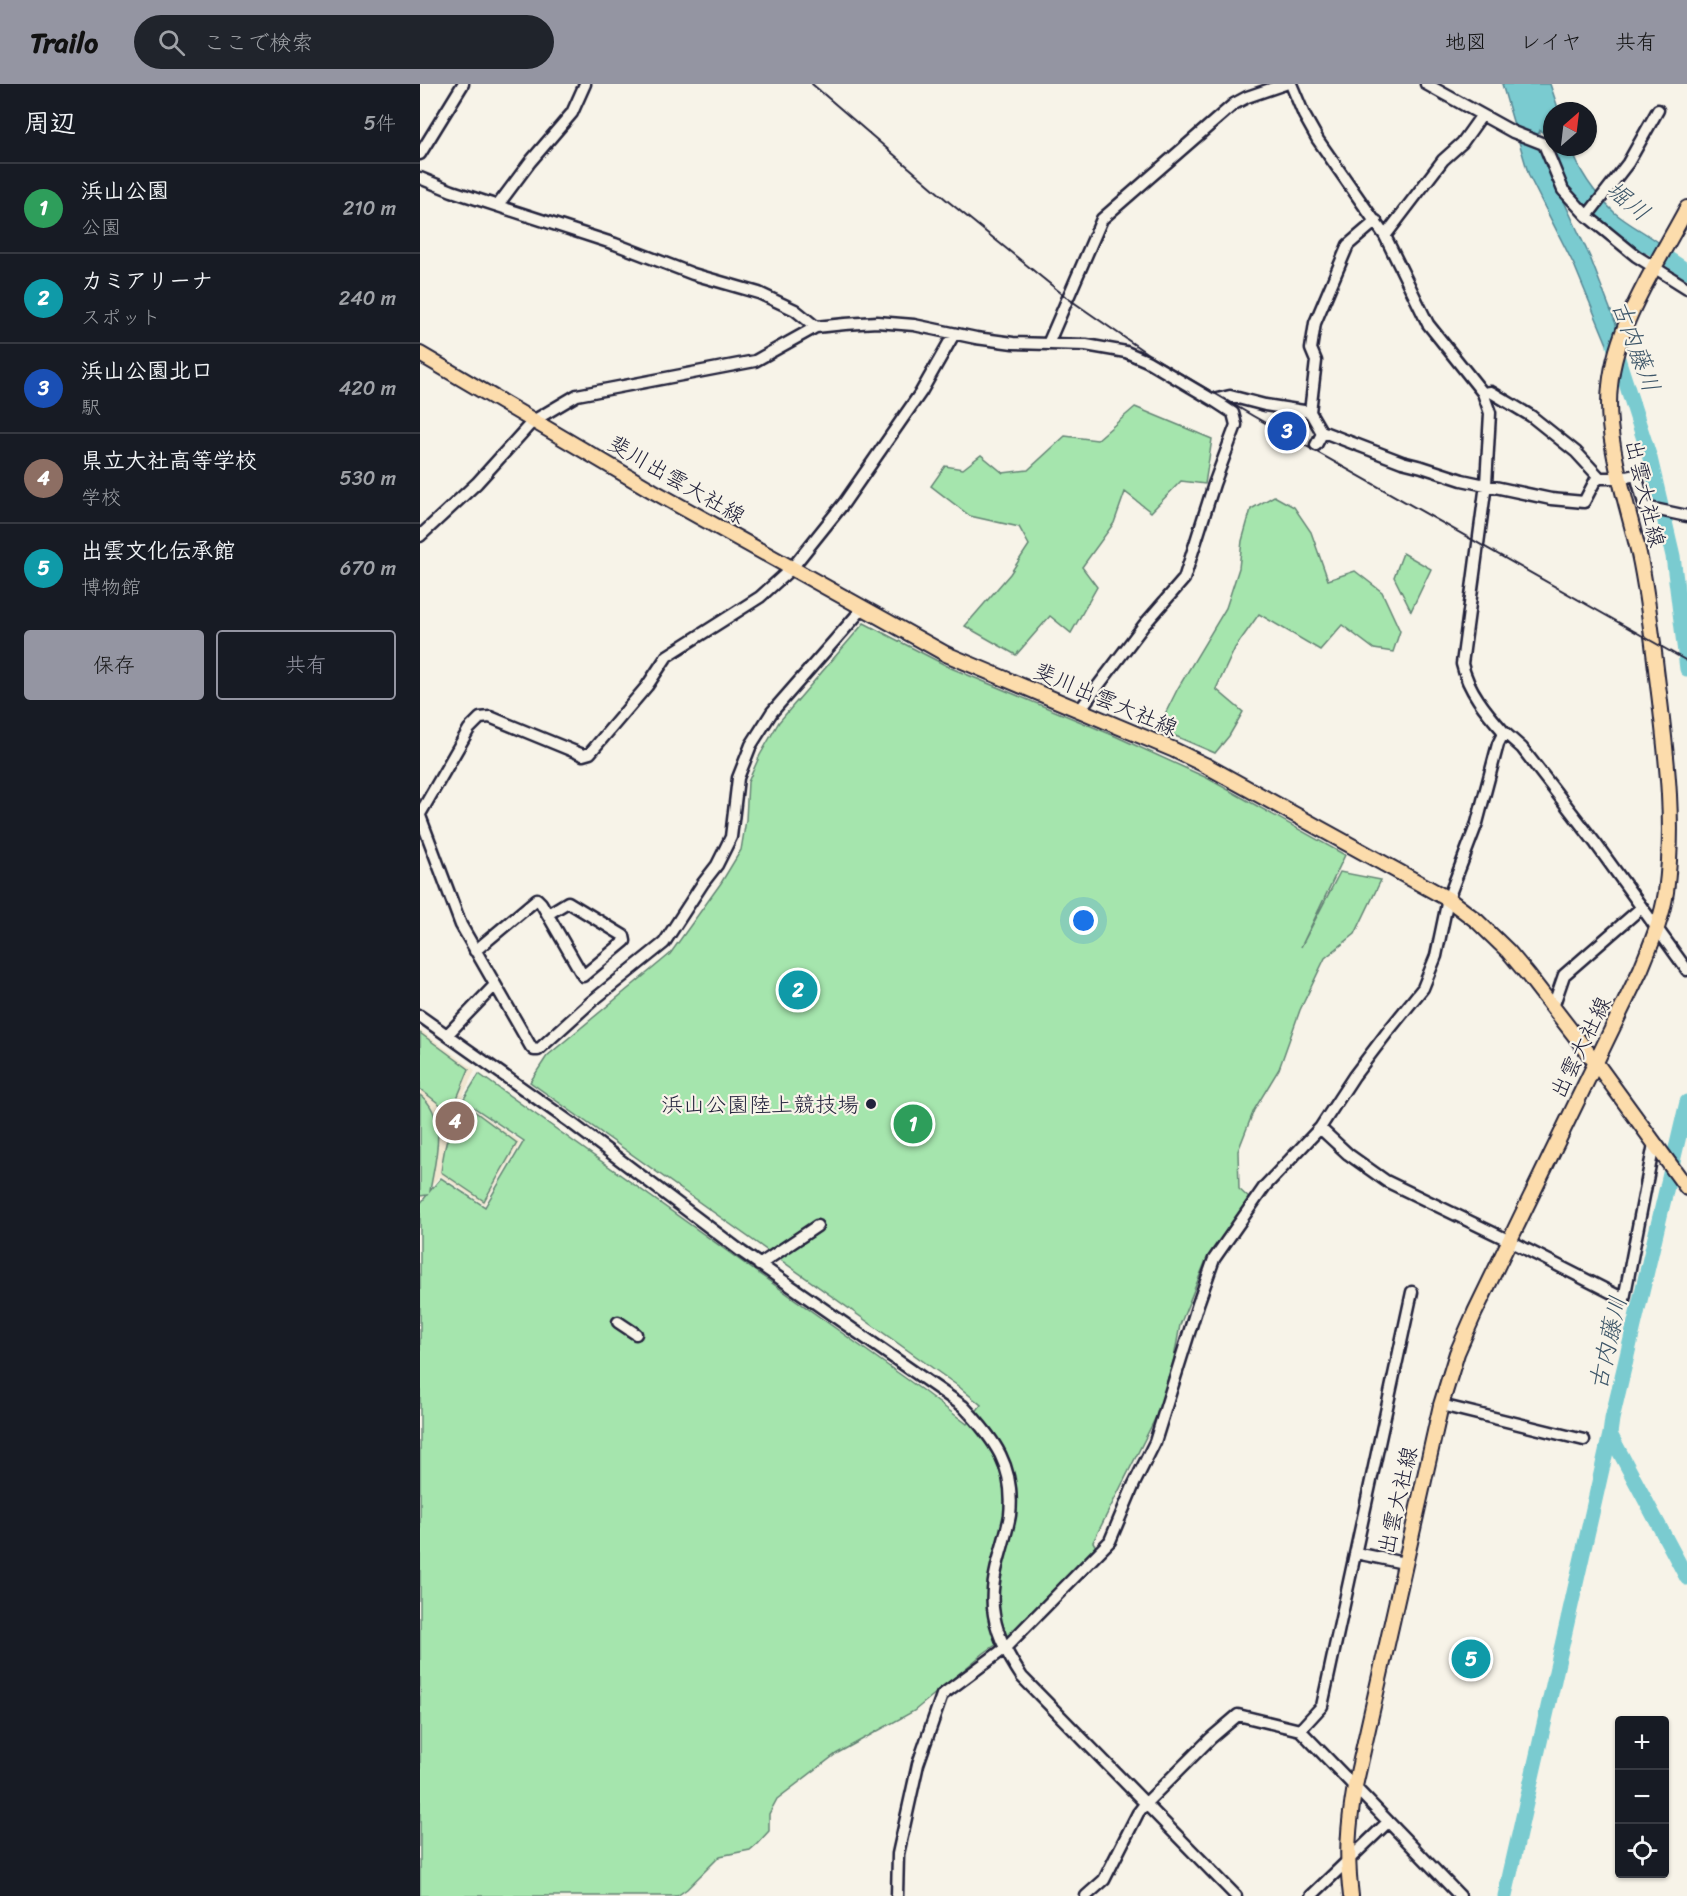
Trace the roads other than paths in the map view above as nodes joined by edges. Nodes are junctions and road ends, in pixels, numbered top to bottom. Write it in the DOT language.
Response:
graph roads {
  1 [pos="463,84"];
  2 [pos="585,84"];
  3 [pos="1285,84"];
  4 [pos="1291,84"];
  5 [pos="1426,84"];
  6 [pos="1658,110"];
  7 [pos="1482,116"];
  8 [pos="420,154"];
  9 [pos="420,177"];
  10 [pos="498,205"];
  11 [pos="1687,208"];
  12 [pos="1589,214"];
  13 [pos="1376,221"];
  14 [pos="1385,237"];
  15 [pos="1656,266"];
  16 [pos="1687,288"];
  17 [pos="816,327"];
  18 [pos="954,334"];
  19 [pos="1048,344"];
  20 [pos="420,354"];
  21 [pos="1483,393"];
  22 [pos="1214,400"];
  23 [pos="1310,412"];
  24 [pos="533,421"];
  25 [pos="1323,432"];
  26 [pos="1316,446"];
  27 [pos="1600,478"];
  28 [pos="1621,478"];
  29 [pos="1486,484"];
  30 [pos="1684,515"];
  31 [pos="420,536"];
  32 [pos="792,568"];
  33 [pos="863,608"];
  34 [pos="1079,711"];
  35 [pos="1504,732"];
  36 [pos="420,815"];
  37 [pos="1448,899"];
  38 [pos="1641,908"];
  39 [pos="548,914"];
  40 [pos="1657,928"];
  41 [pos="476,951"];
  42 [pos="1687,970"];
  43 [pos="495,985"];
  44 [pos="1553,1007"];
  45 [pos="420,1016"];
  46 [pos="447,1035"];
  47 [pos="1596,1063"];
  48 [pos="1320,1128"];
  49 [pos="1656,1146"];
  50 [pos="1683,1183"];
  51 [pos="817,1226"];
  52 [pos="1510,1241"];
  53 [pos="759,1264"];
  54 [pos="1412,1292"];
  55 [pos="618,1322"];
  56 [pos="636,1334"];
  57 [pos="1441,1405"];
  58 [pos="1584,1440"];
  59 [pos="1356,1553"];
  60 [pos="1404,1563"];
  61 [pos="1004,1649"];
  62 [pos="1300,1730"];
  63 [pos="1355,1786"];
  64 [pos="1145,1804"];
  65 [pos="1388,1822"];
  66 [pos="1347,1861"];
  67 [pos="897,1896"];
  68 [pos="1086,1896"];
  69 [pos="1236,1896"];
  70 [pos="1311,1896"];
  71 [pos="1351,1896"];
  72 [pos="1460,1896"];
  1 -- 8 [label="street"];
  2 -- 10 [label="street"];
  3 -- 19 [label="street"];
  4 -- 13 [label="street"];
  5 -- 7 [label="street"];
  6 -- 12 [label="street"];
  7 -- 12 [label="street"];
  7 -- 14 [label="street"];
  9 -- 10 [label="street"];
  10 -- 17 [label="street"];
  11 -- 15 [label="main road, 出雲大社線"];
  12 -- 15 [label="street"];
  13 -- 14 [label="street"];
  13 -- 23 [label="street"];
  14 -- 21 [label="street"];
  15 -- 16 [label="street"];
  15 -- 28 [label="main road, 出雲大社線"];
  17 -- 18 [label="street"];
  17 -- 24 [label="street"];
  18 -- 19 [label="street"];
  18 -- 32 [label="street"];
  19 -- 22 [label="street"];
  20 -- 24 [label="main road, 斐川出雲大社線"];
  21 -- 27 [label="street"];
  21 -- 29 [label="street"];
  22 -- 23 [label="street"];
  22 -- 34 [label="street"];
  23 -- 25 [label="street"];
  24 -- 31 [label="street"];
  24 -- 32 [label="main road, 斐川出雲大社線"];
  25 -- 26 [label="street"];
  25 -- 29 [label="street"];
  27 -- 28 [label="street"];
  27 -- 29 [label="street"];
  28 -- 30 [label="street"];
  28 -- 40 [label="main road, 出雲大社線"];
  29 -- 35 [label="street"];
  32 -- 33 [label="main road, 斐川出雲大社線"];
  32 -- 36 [label="street"];
  33 -- 34 [label="main road, 斐川出雲大社線"];
  33 -- 43 [label="street"];
  34 -- 37 [label="main road, 斐川出雲大社線"];
  35 -- 37 [label="street"];
  35 -- 38 [label="street"];
  36 -- 41 [label="street"];
  37 -- 44 [label="main road, 斐川出雲大社線"];
  37 -- 48 [label="street"];
  38 -- 40 [label="street"];
  38 -- 44 [label="street"];
  39 -- 39 [label="street"];
  39 -- 41 [label="street"];
  40 -- 42 [label="street"];
  40 -- 47 [label="main road, 出雲大社線"];
  41 -- 43 [label="street"];
  43 -- 46 [label="street"];
  44 -- 47 [label="main road, 斐川出雲大社線"];
  45 -- 46 [label="street"];
  46 -- 53 [label="street"];
  47 -- 49 [label="main road, 斐川出雲大社線"];
  47 -- 52 [label="main road, 出雲大社線"];
  48 -- 52 [label="street"];
  48 -- 61 [label="street"];
  49 -- 50 [label="main road, 斐川出雲大社線"];
  49 -- 52 [label="street"];
  51 -- 53 [label="street"];
  52 -- 57 [label="main road, 出雲大社線"];
  53 -- 61 [label="street"];
  54 -- 59 [label="street"];
  55 -- 56 [label="street"];
  57 -- 58 [label="street"];
  57 -- 60 [label="main road, 出雲大社線"];
  59 -- 60 [label="street"];
  59 -- 62 [label="street"];
  60 -- 63 [label="main road, 出雲大社線"];
  61 -- 64 [label="street"];
  61 -- 67 [label="street"];
  62 -- 63 [label="street"];
  62 -- 64 [label="street"];
  63 -- 65 [label="street"];
  63 -- 66 [label="main road, 出雲大社線"];
  64 -- 68 [label="street"];
  64 -- 69 [label="street"];
  65 -- 66 [label="street"];
  65 -- 72 [label="street"];
  66 -- 70 [label="street"];
  66 -- 71 [label="main road, 出雲大社線"];
}
